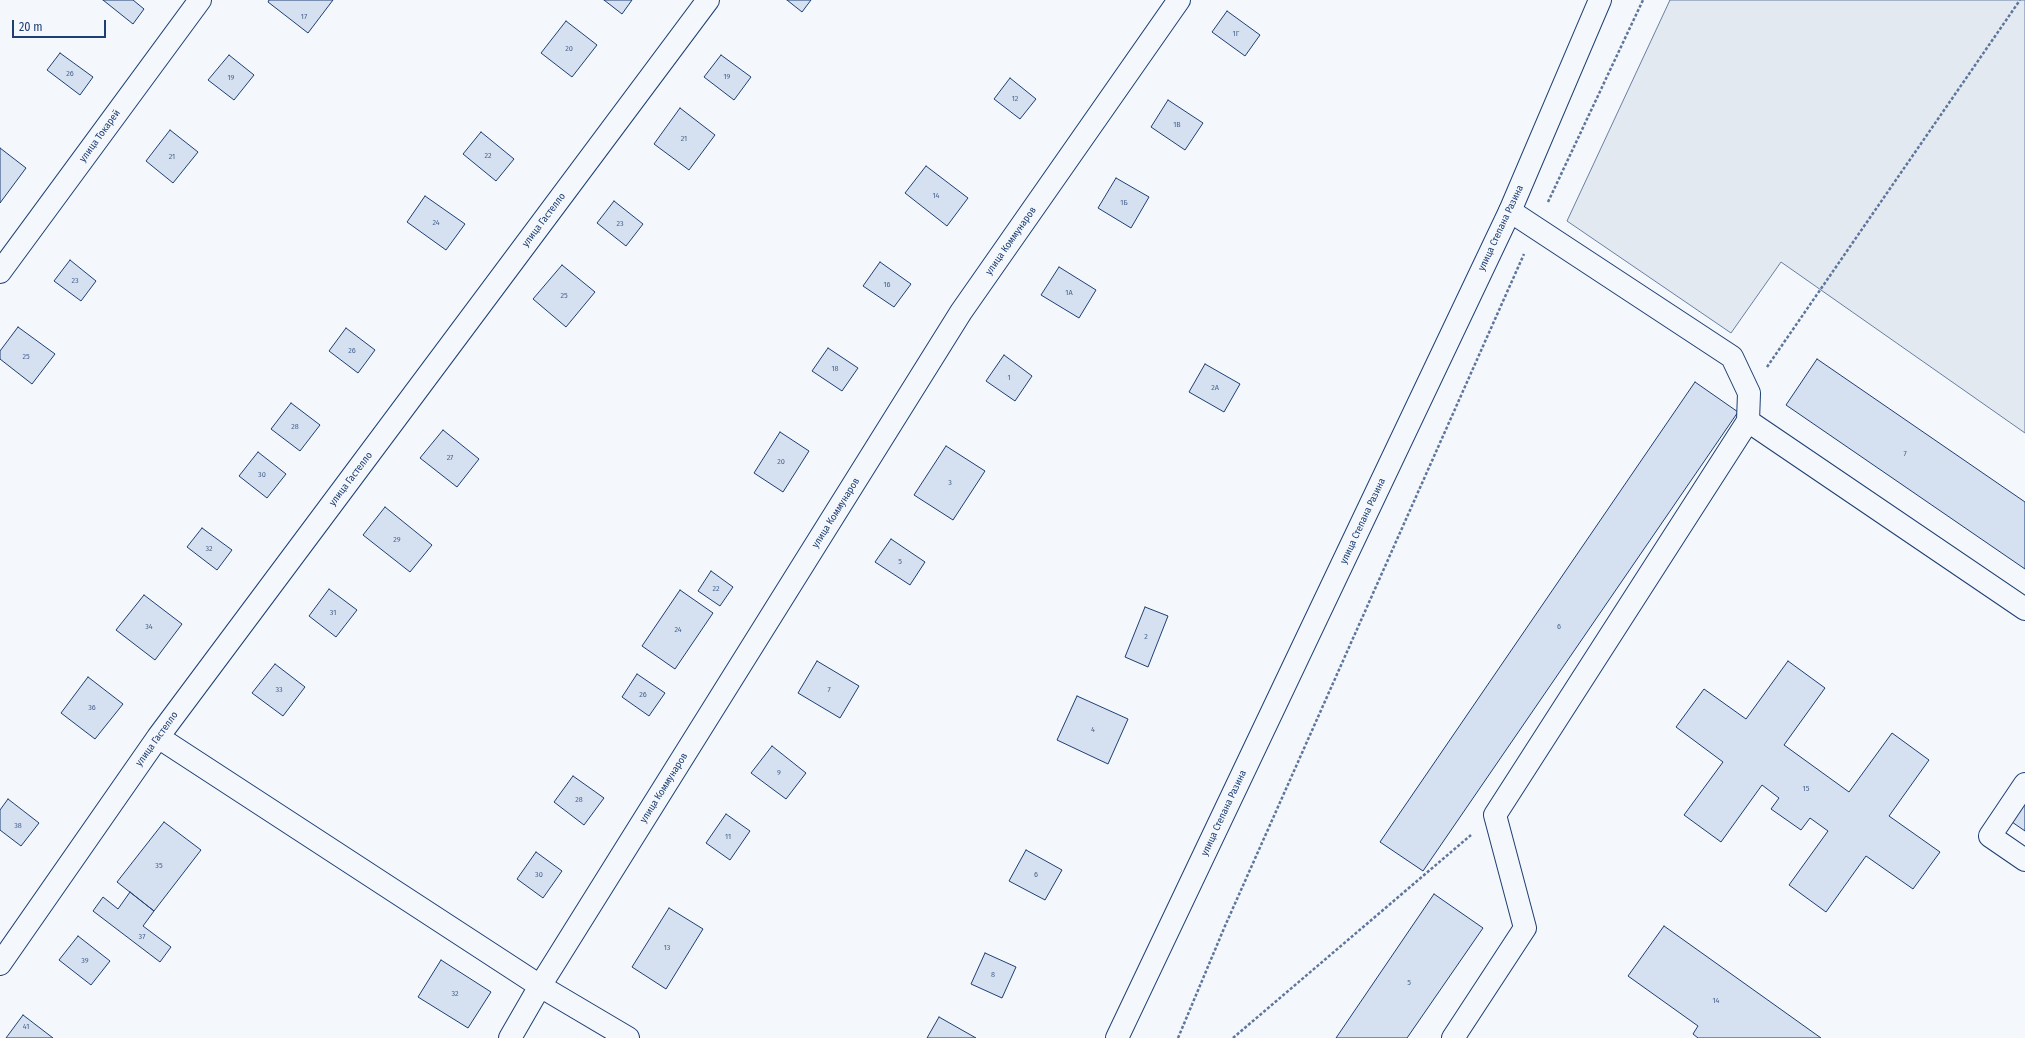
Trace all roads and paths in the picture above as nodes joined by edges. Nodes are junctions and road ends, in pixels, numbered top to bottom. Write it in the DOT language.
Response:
graph roads {
  1 [pos="200,0"];
  2 [pos="708,0"];
  3 [pos="1179,0"];
  4 [pos="1600,0"];
  5 [pos="1643,0"];
  6 [pos="2020,0"];
  7 [pos="1510,211"];
  8 [pos="1536,228"];
  9 [pos="0,272"];
  10 [pos="1749,394"];
  11 [pos="1748,421"];
  12 [pos="2025,609"];
  13 [pos="158,737"];
  14 [pos="2025,784"];
  15 [pos="1494,815"];
  16 [pos="2025,860"];
  17 [pos="0,964"];
  18 [pos="540,986"];
  19 [pos="510,1038"];
  20 [pos="628,1038"];
  21 [pos="1118,1038"];
  22 [pos="1178,1038"];
  23 [pos="1233,1038"];
  24 [pos="1453,1038"];
  1 -- 9 [label="street, улица Токарей"];
  2 -- 13 [label="street, улица Гастелло"];
  3 -- 18 [label="street, улица Коммунаров"];
  4 -- 7 [label="street, улица Степана Разина"];
  5 -- 8 [label="path"];
  6 -- 10 [label="path"];
  7 -- 8 [label="street"];
  7 -- 21 [label="street, улица Степана Разина"];
  8 -- 10 [label="street"];
  8 -- 22 [label="path"];
  10 -- 11 [label="street"];
  11 -- 12 [label="street"];
  11 -- 15 [label="street"];
  13 -- 17 [label="street, улица Гастелло"];
  13 -- 18 [label="street"];
  14 -- 16 [label="street"];
  15 -- 23 [label="path"];
  15 -- 24 [label="street"];
  18 -- 19 [label="street, улица Коммунаров"];
  18 -- 20 [label="street"];
}
